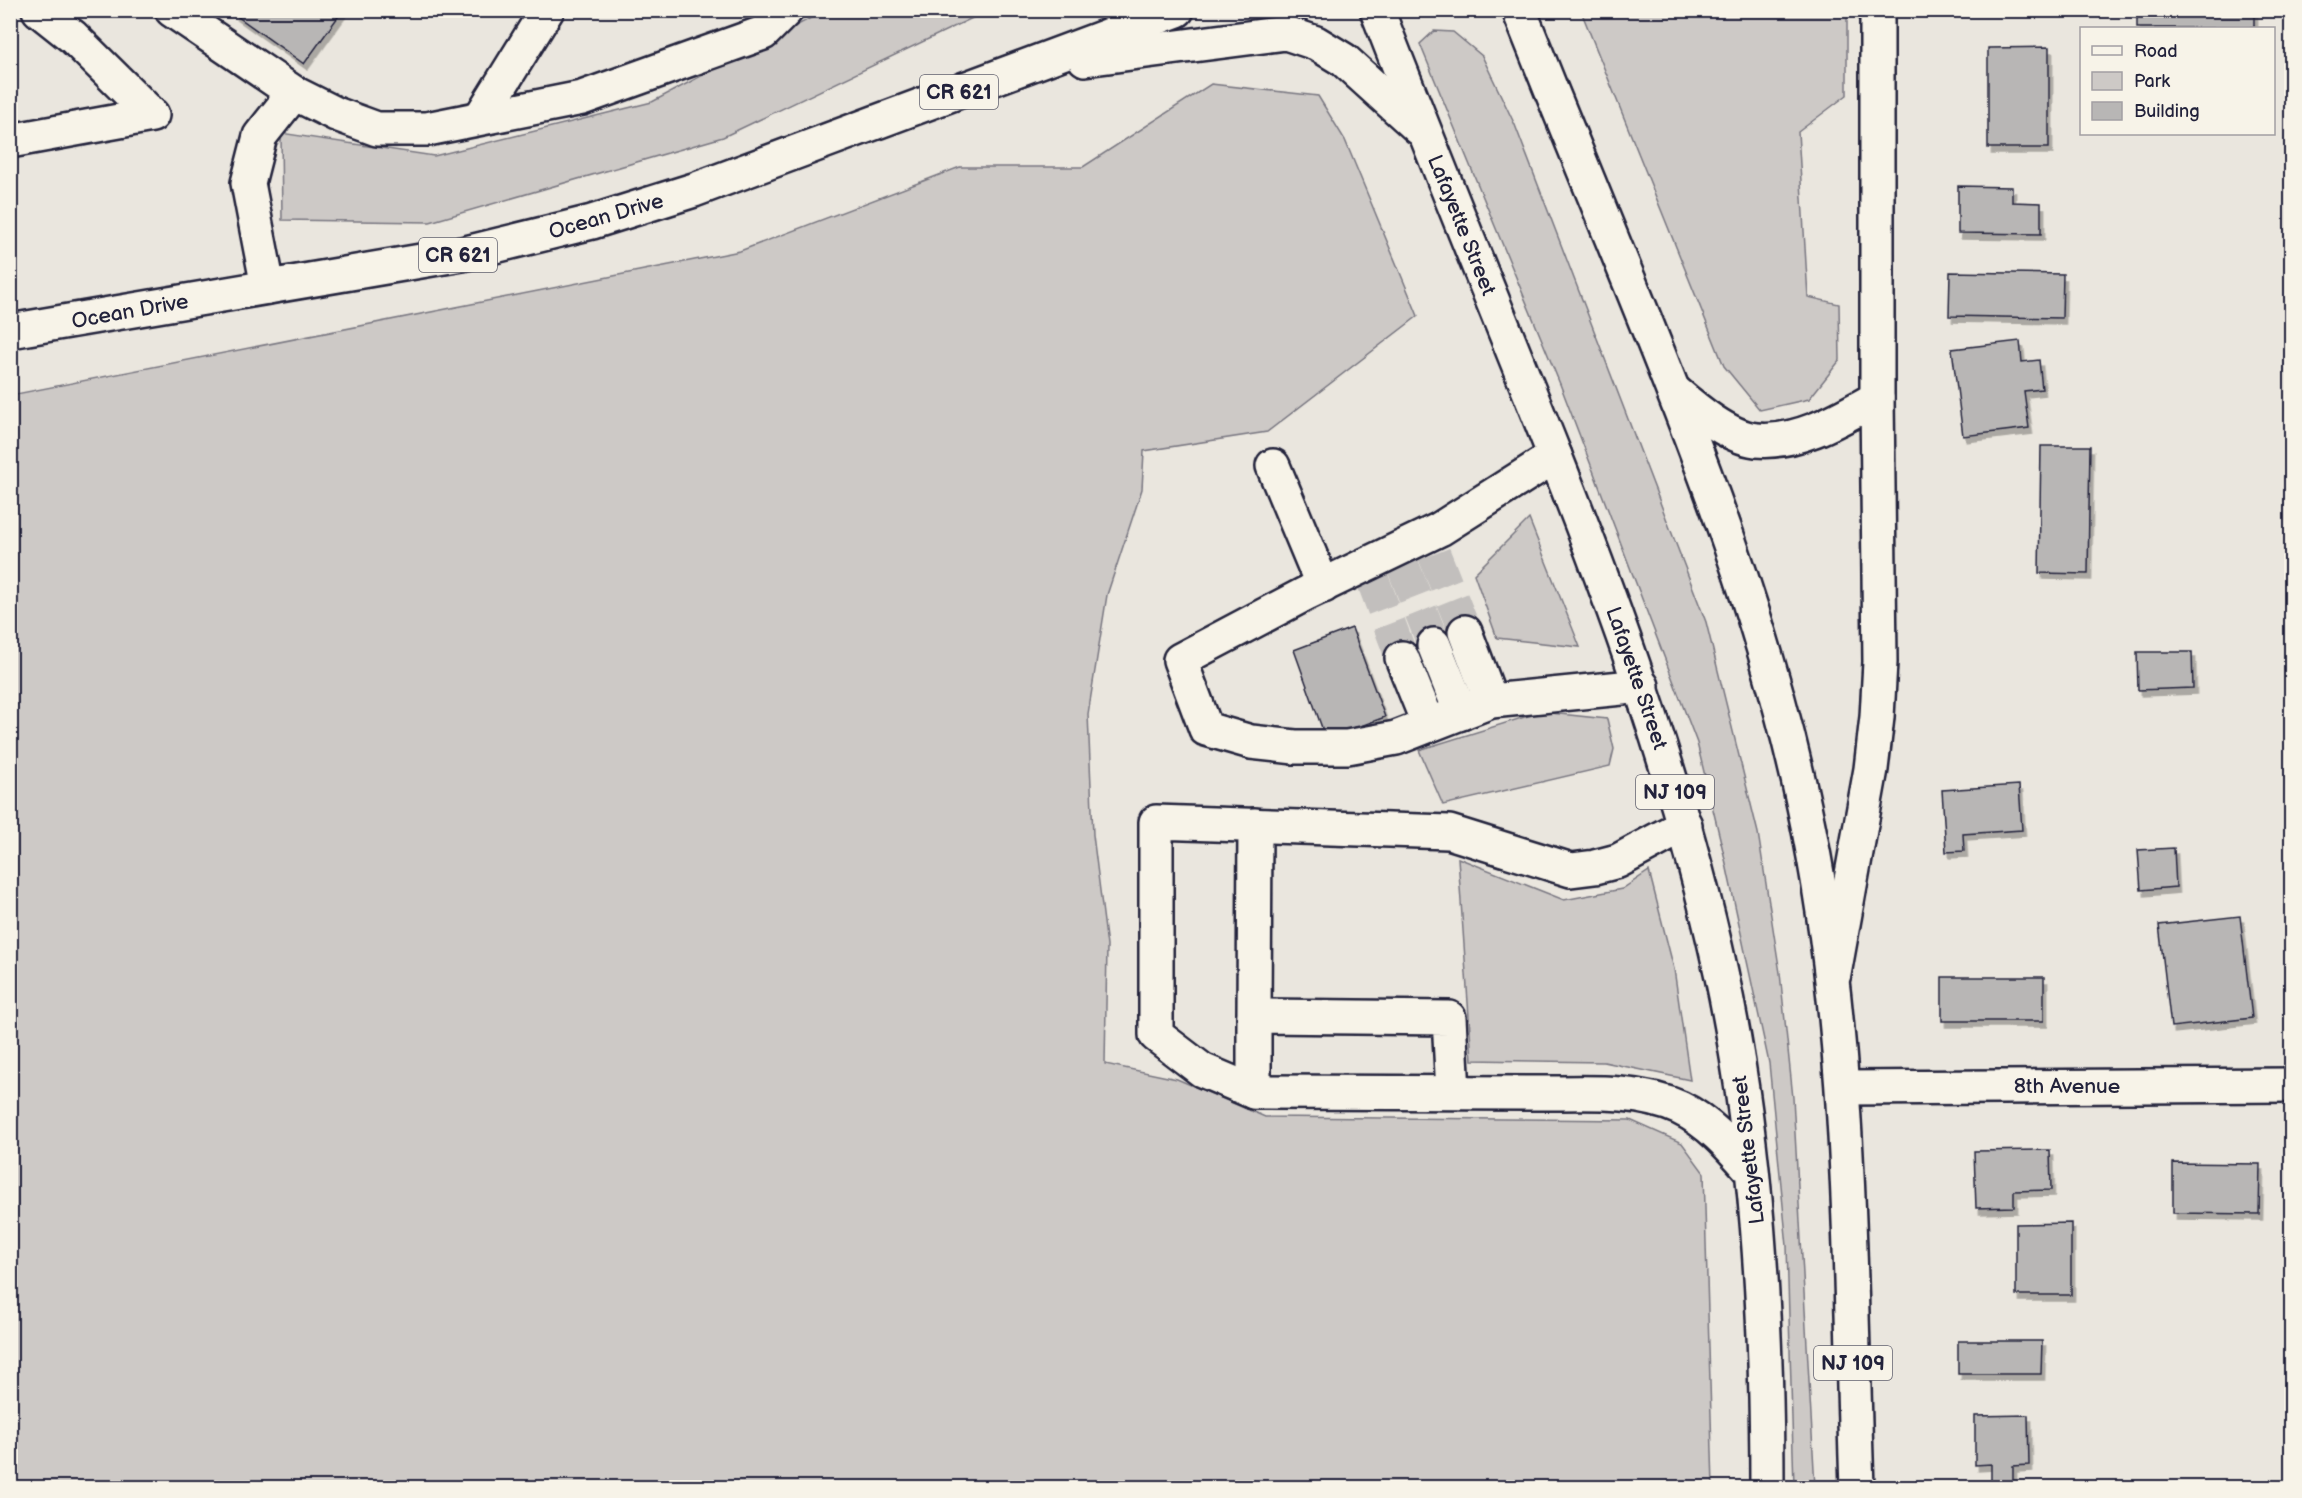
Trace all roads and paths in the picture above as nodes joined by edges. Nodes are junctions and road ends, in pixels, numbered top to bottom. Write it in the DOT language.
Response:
graph roads {
  1 [pos="39,10"];
  2 [pos="172,10"];
  3 [pos="547,10"];
  4 [pos="1108,10"];
  5 [pos="1177,10"];
  6 [pos="1377,10"];
  7 [pos="1519,10"];
  8 [pos="1877,10"];
  9 [pos="778,13"];
  10 [pos="1028,67"];
  11 [pos="294,93"];
  12 [pos="481,117"];
  13 [pos="1425,134"];
  14 [pos="12,140"];
  15 [pos="268,287"];
  16 [pos="10,331"];
  17 [pos="1674,391"];
  18 [pos="1876,398"];
  19 [pos="1555,456"];
  20 [pos="1273,466"];
  21 [pos="1323,586"];
  22 [pos="1465,632"];
  23 [pos="1434,645"];
  24 [pos="1402,658"];
  25 [pos="1642,686"];
  26 [pos="1491,701"];
  27 [pos="1461,713"];
  28 [pos="1429,725"];
  29 [pos="1256,825"];
  30 [pos="1685,825"];
  31 [pos="1833,978"];
  32 [pos="1254,1016"];
  33 [pos="2292,1085"];
  34 [pos="1843,1088"];
  35 [pos="1254,1092"];
  36 [pos="1453,1092"];
  37 [pos="1751,1170"];
  38 [pos="1767,1488"];
  39 [pos="1857,1488"];
  1 -- 14 [label="main road"];
  2 -- 11 [label="main road"];
  3 -- 12 [label="main road"];
  4 -- 10 [label="main road"];
  5 -- 10 [label="main road, Ocean Drive / CR 621"];
  6 -- 13 [label="main road, Lafayette Street / NJ 109"];
  7 -- 17 [label="main road, NJ 109"];
  8 -- 18 [label="main road"];
  9 -- 12 [label="main road"];
  10 -- 13 [label="main road"];
  10 -- 15 [label="main road, Ocean Drive / CR 621"];
  11 -- 12 [label="main road"];
  11 -- 15 [label="main road"];
  13 -- 19 [label="main road, Lafayette Street / NJ 109"];
  15 -- 16 [label="main road, Ocean Drive / CR 621"];
  17 -- 18 [label="main road"];
  17 -- 31 [label="main road, NJ 109"];
  18 -- 31 [label="main road"];
  19 -- 21 [label="main road"];
  19 -- 25 [label="main road, Lafayette Street / NJ 109"];
  20 -- 21 [label="main road"];
  21 -- 28 [label="main road"];
  22 -- 26 [label="main road"];
  23 -- 27 [label="main road"];
  24 -- 28 [label="main road"];
  25 -- 26 [label="main road"];
  25 -- 30 [label="main road, Lafayette Street / NJ 109"];
  26 -- 27 [label="main road"];
  27 -- 28 [label="main road"];
  29 -- 30 [label="main road"];
  29 -- 32 [label="main road"];
  29 -- 35 [label="main road"];
  30 -- 37 [label="main road, Lafayette Street / NJ 109"];
  31 -- 34 [label="main road, NJ 109"];
  32 -- 35 [label="main road"];
  32 -- 36 [label="main road"];
  33 -- 34 [label="main road, 8th Avenue"];
  34 -- 39 [label="main road, NJ 109"];
  35 -- 36 [label="main road"];
  36 -- 37 [label="main road"];
  37 -- 38 [label="main road, Lafayette Street / NJ 109"];
}
